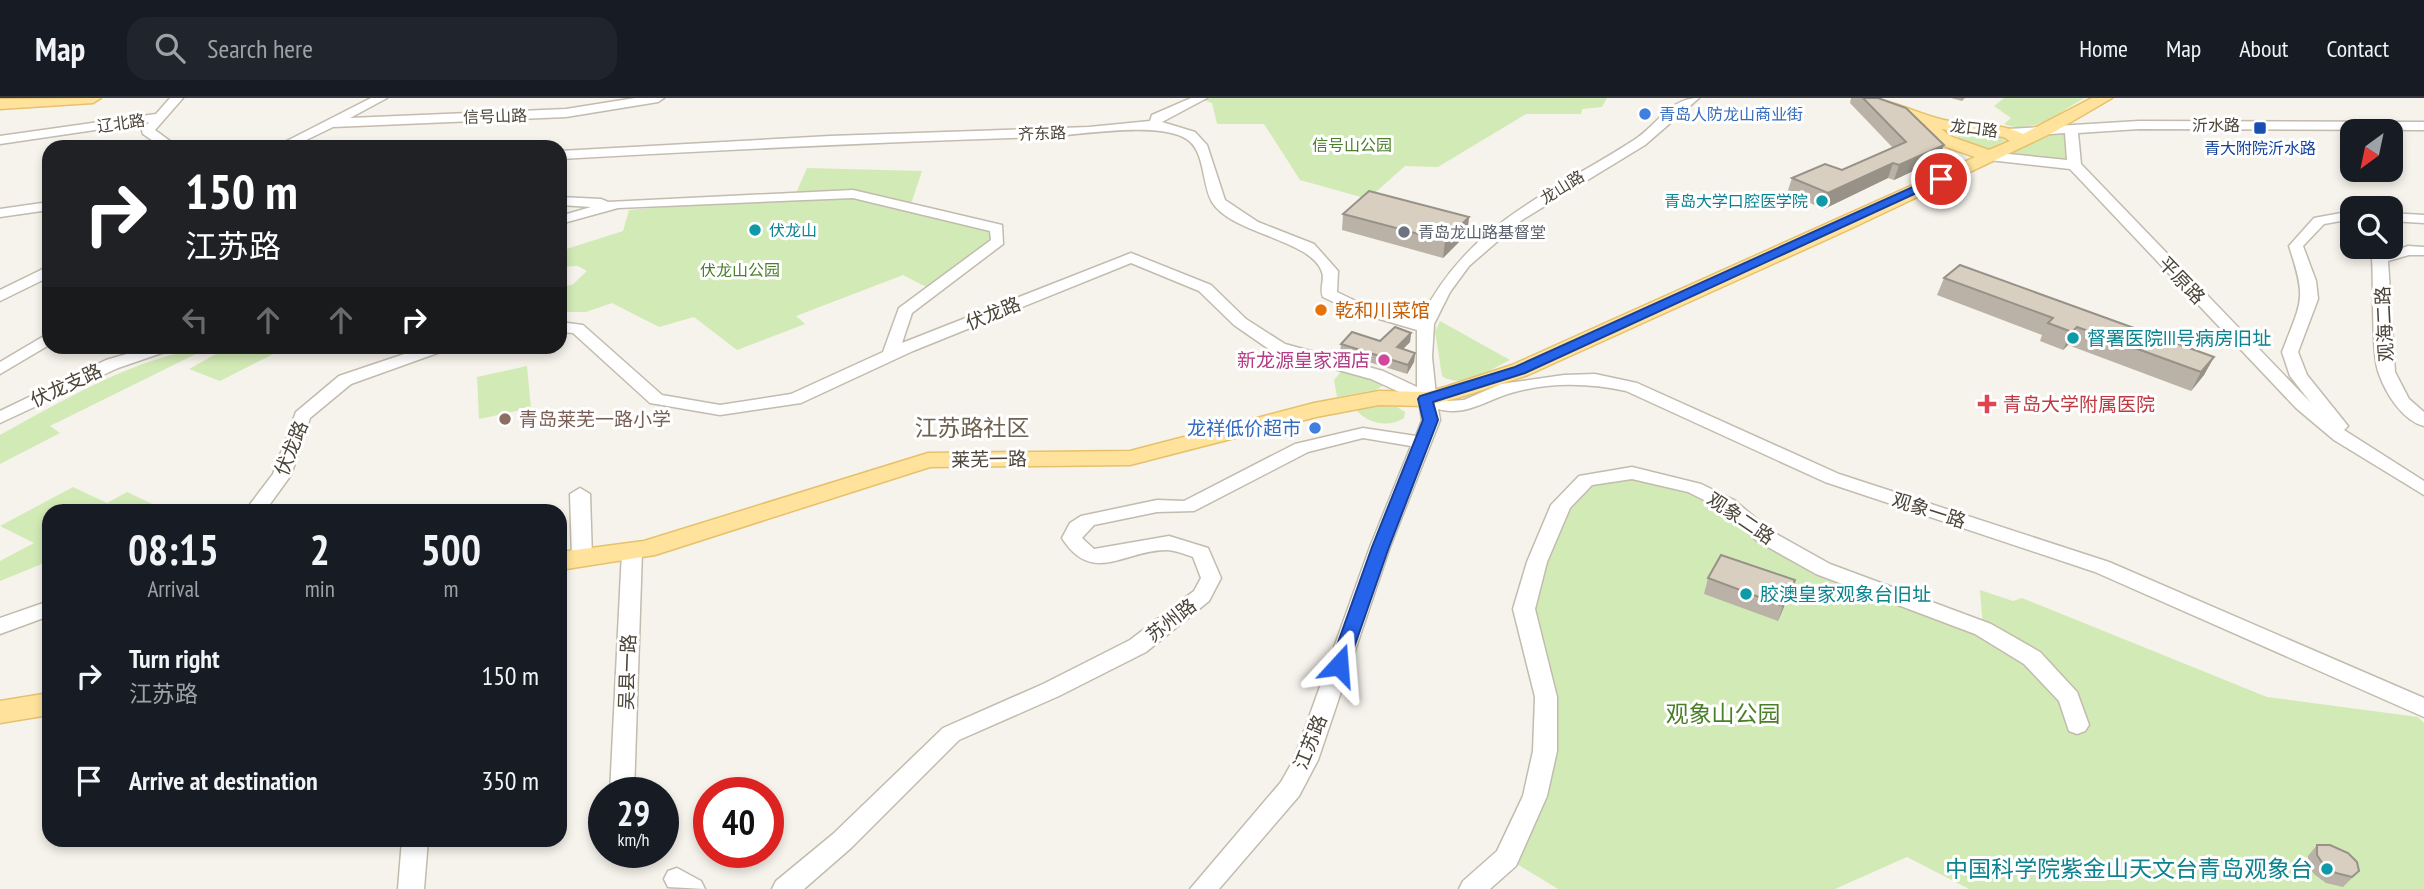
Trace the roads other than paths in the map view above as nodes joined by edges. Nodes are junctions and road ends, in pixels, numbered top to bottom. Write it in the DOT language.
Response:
graph roads {
  1 [pos="93,98"];
  2 [pos="177,98"];
  3 [pos="380,98"];
  4 [pos="658,98"];
  5 [pos="1201,98"];
  6 [pos="1868,98"];
  7 [pos="2104,98"];
  8 [pos="1684,100"];
  9 [pos="0,104"];
  10 [pos="2079,110"];
  11 [pos="160,117"];
  12 [pos="331,123"];
  13 [pos="1156,124"];
  14 [pos="2139,125"];
  15 [pos="2424,126"];
  16 [pos="1934,127"];
  17 [pos="73,130"];
  18 [pos="2013,138"];
  19 [pos="0,140"];
  20 [pos="69,140"];
  21 [pos="159,140"];
  22 [pos="296,140"];
  23 [pos="567,155"];
  24 [pos="1989,156"];
  25 [pos="2074,165"];
  26 [pos="567,201"];
  27 [pos="617,204"];
  28 [pos="42,207"];
  29 [pos="0,213"];
  30 [pos="2340,215"];
  31 [pos="567,218"];
  32 [pos="2403,218"];
  33 [pos="2424,219"];
  34 [pos="2424,251"];
  35 [pos="42,275"];
  36 [pos="0,296"];
  37 [pos="567,327"];
  38 [pos="1425,327"];
  39 [pos="42,342"];
  40 [pos="134,354"];
  41 [pos="147,354"];
  42 [pos="395,354"];
  43 [pos="420,354"];
  44 [pos="890,355"];
  45 [pos="402,359"];
  46 [pos="127,360"];
  47 [pos="0,369"];
  48 [pos="1426,399"];
  49 [pos="0,418"];
  50 [pos="2424,421"];
  51 [pos="2340,436"];
  52 [pos="1420,442"];
  53 [pos="2424,489"];
  54 [pos="580,494"];
  55 [pos="260,504"];
  56 [pos="632,551"];
  57 [pos="571,560"];
  58 [pos="42,611"];
  59 [pos="0,626"];
  60 [pos="42,705"];
  61 [pos="2424,708"];
  62 [pos="0,712"];
  63 [pos="2077,725"];
  64 [pos="623,777"];
  65 [pos="414,847"];
  66 [pos="1214,884"];
  67 [pos="411,889"];
  68 [pos="785,889"];
  69 [pos="1472,889"];
  1 -- 9 [label="main road"];
  2 -- 11 [label="street"];
  3 -- 12 [label="street"];
  4 -- 12 [label="street, 信号山路"];
  5 -- 13 [label="street"];
  6 -- 16 [label="main road, 龙口路"];
  7 -- 10 [label="main road"];
  8 -- 38 [label="street, 龙山路"];
  10 -- 14 [label="street, 沂水路"];
  10 -- 14 [label="street"];
  10 -- 18 [label="main road"];
  10 -- 18 [label="main road"];
  10 -- 25 [label="street"];
  11 -- 17 [label="street, 辽北路"];
  11 -- 21 [label="street"];
  12 -- 22 [label="street"];
  13 -- 23 [label="street, 齐东路"];
  13 -- 38 [label="street, 齐东路"];
  14 -- 15 [label="street, 沂水路"];
  16 -- 18 [label="main road, 龙口路"];
  16 -- 24 [label="main road, 龙口路"];
  17 -- 19 [label="street, 辽北路"];
  17 -- 20 [label="street"];
  18 -- 24 [label="main road"];
  24 -- 25 [label="street"];
  24 -- 48 [label="main road"];
  25 -- 51 [label="street, 平原路"];
  26 -- 27 [label="street"];
  27 -- 31 [label="street"];
  27 -- 44 [label="street"];
  28 -- 29 [label="street"];
  30 -- 51 [label="street"];
  32 -- 33 [label="street"];
  34 -- 50 [label="street, 观海二路"];
  35 -- 36 [label="street"];
  37 -- 44 [label="street, 伏龙路"];
  38 -- 48 [label="street, 龙山路"];
  39 -- 47 [label="street"];
  40 -- 46 [label="street"];
  41 -- 46 [label="street, 伏龙支路"];
  42 -- 45 [label="street"];
  43 -- 45 [label="street, 伏龙路"];
  44 -- 48 [label="street, 伏龙路"];
  45 -- 55 [label="street, 伏龙路"];
  46 -- 49 [label="street, 伏龙支路"];
  48 -- 52 [label="street, 江苏路"];
  48 -- 56 [label="main road, 莱芜一路"];
  48 -- 61 [label="street, 观象一路"];
  51 -- 53 [label="street, 平原路"];
  52 -- 66 [label="street, 江苏路"];
  52 -- 68 [label="street, 苏州路"];
  54 -- 57 [label="street"];
  56 -- 57 [label="main road, 莱芜一路"];
  56 -- 64 [label="street, 吴县一路"];
  58 -- 59 [label="street"];
  60 -- 62 [label="main road"];
  63 -- 69 [label="street, 观象二路"];
  65 -- 67 [label="street"];
}
